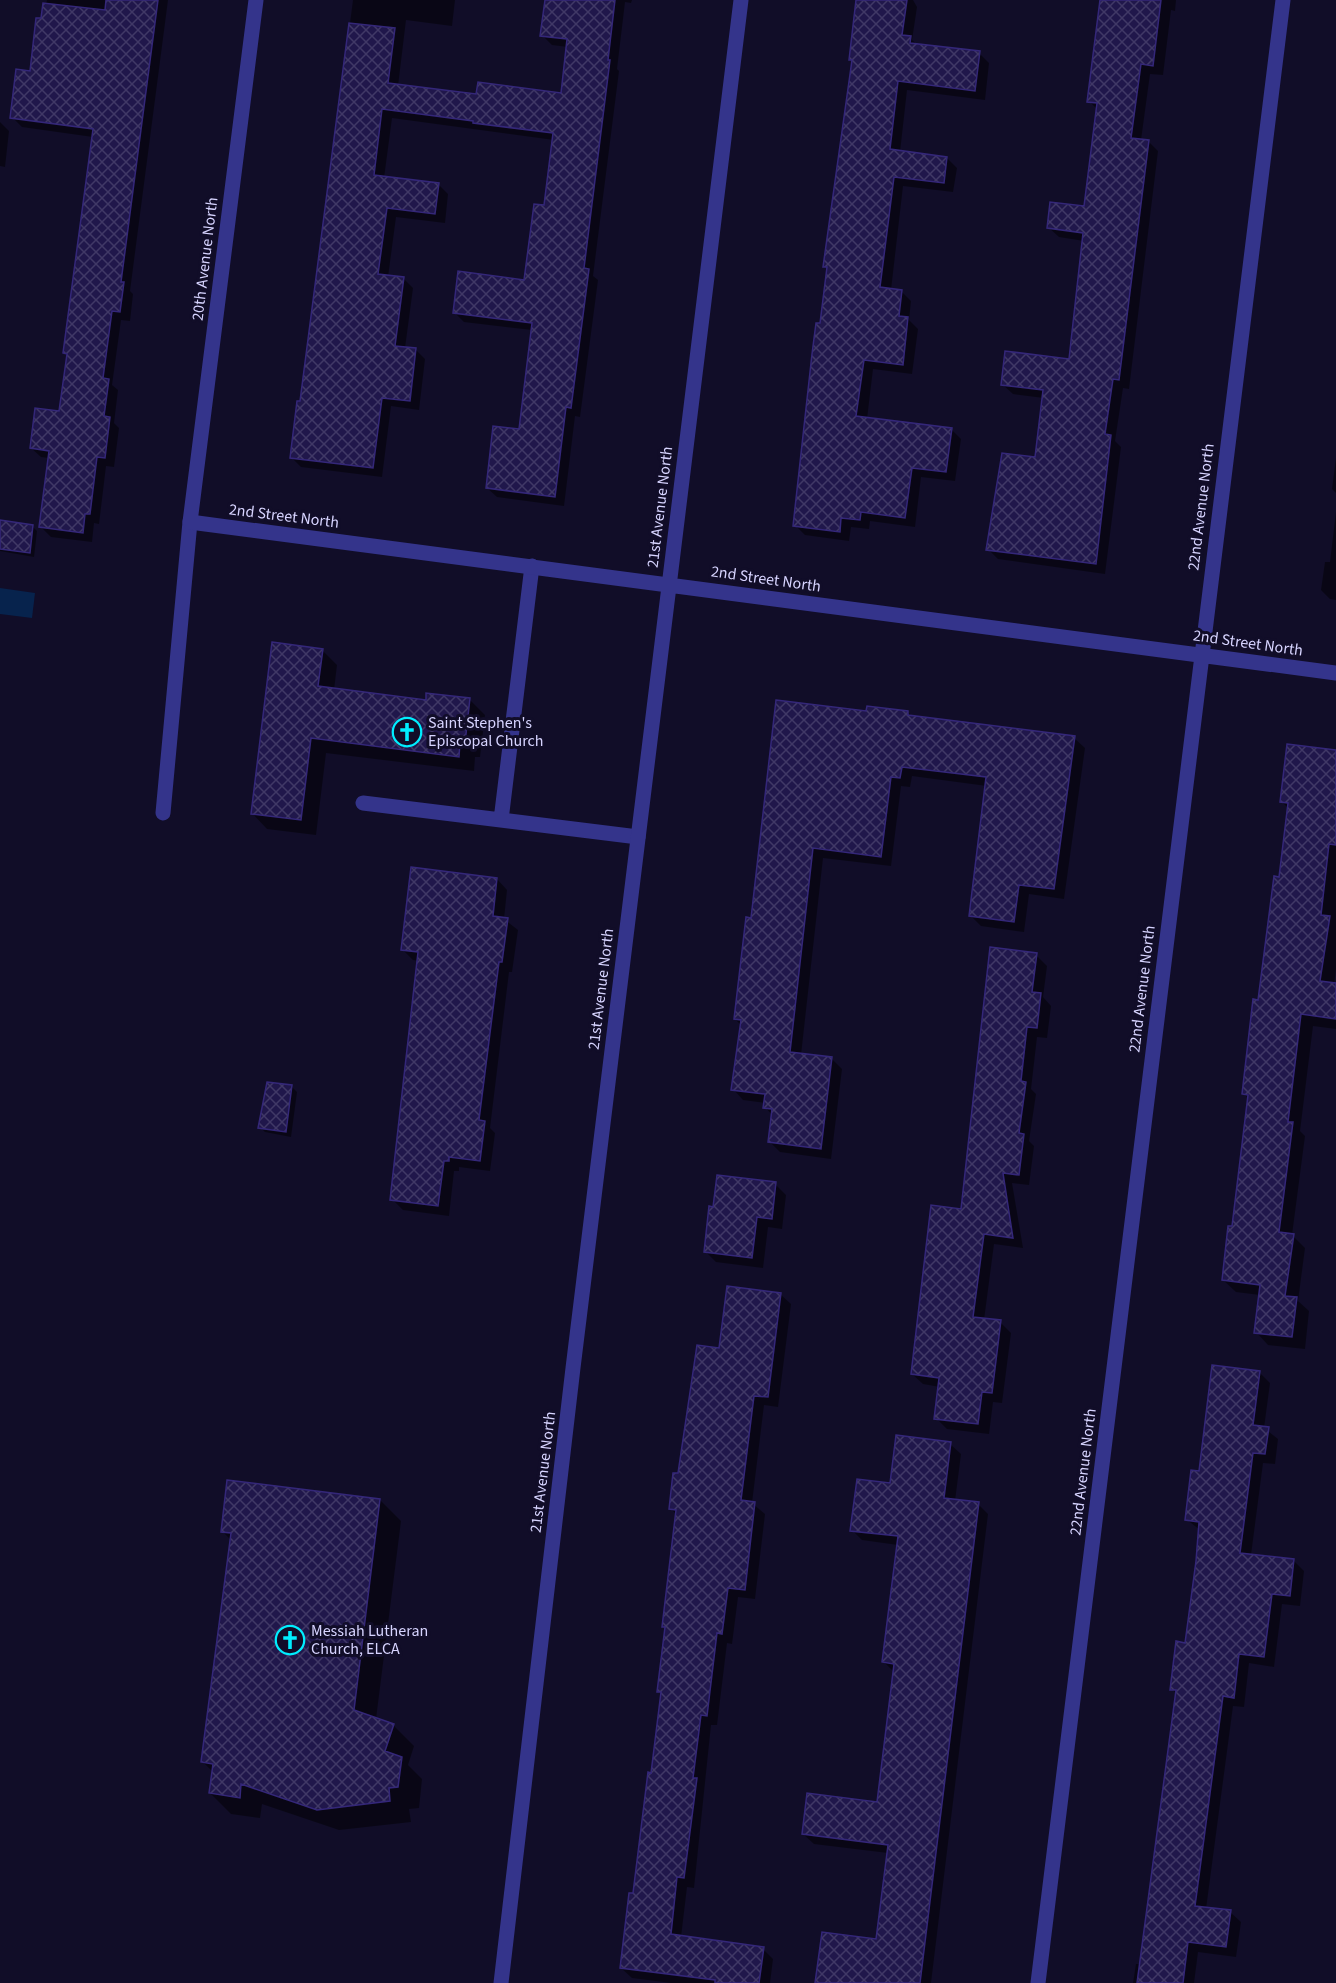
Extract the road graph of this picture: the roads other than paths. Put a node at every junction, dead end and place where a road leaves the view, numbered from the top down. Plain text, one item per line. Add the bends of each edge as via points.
1 (256, 0) edge
2 (741, 0) edge
3 (1283, 0) edge
4 (190, 522) junction
5 (532, 566) junction
6 (669, 584) junction
7 (1201, 654) junction
8 (1336, 673) edge
9 (363, 803) dead end
10 (163, 813) dead end
11 (501, 820) junction
12 (638, 837) junction
13 (501, 1983) edge
14 (1038, 1983) edge

1 - 4 street, 20th Avenue North
2 - 6 street, 21st Avenue North
3 - 7 street, 22nd Avenue North
4 - 5 street, 2nd Street North
4 - 10 street, 20th Avenue North
5 - 6 street, 2nd Street North
5 - 11 street
6 - 7 street, 2nd Street North
6 - 12 street, 21st Avenue North
7 - 8 street, 2nd Street North
7 - 14 street, 22nd Avenue North
9 - 11 street
11 - 12 street
12 - 13 street, 21st Avenue North

